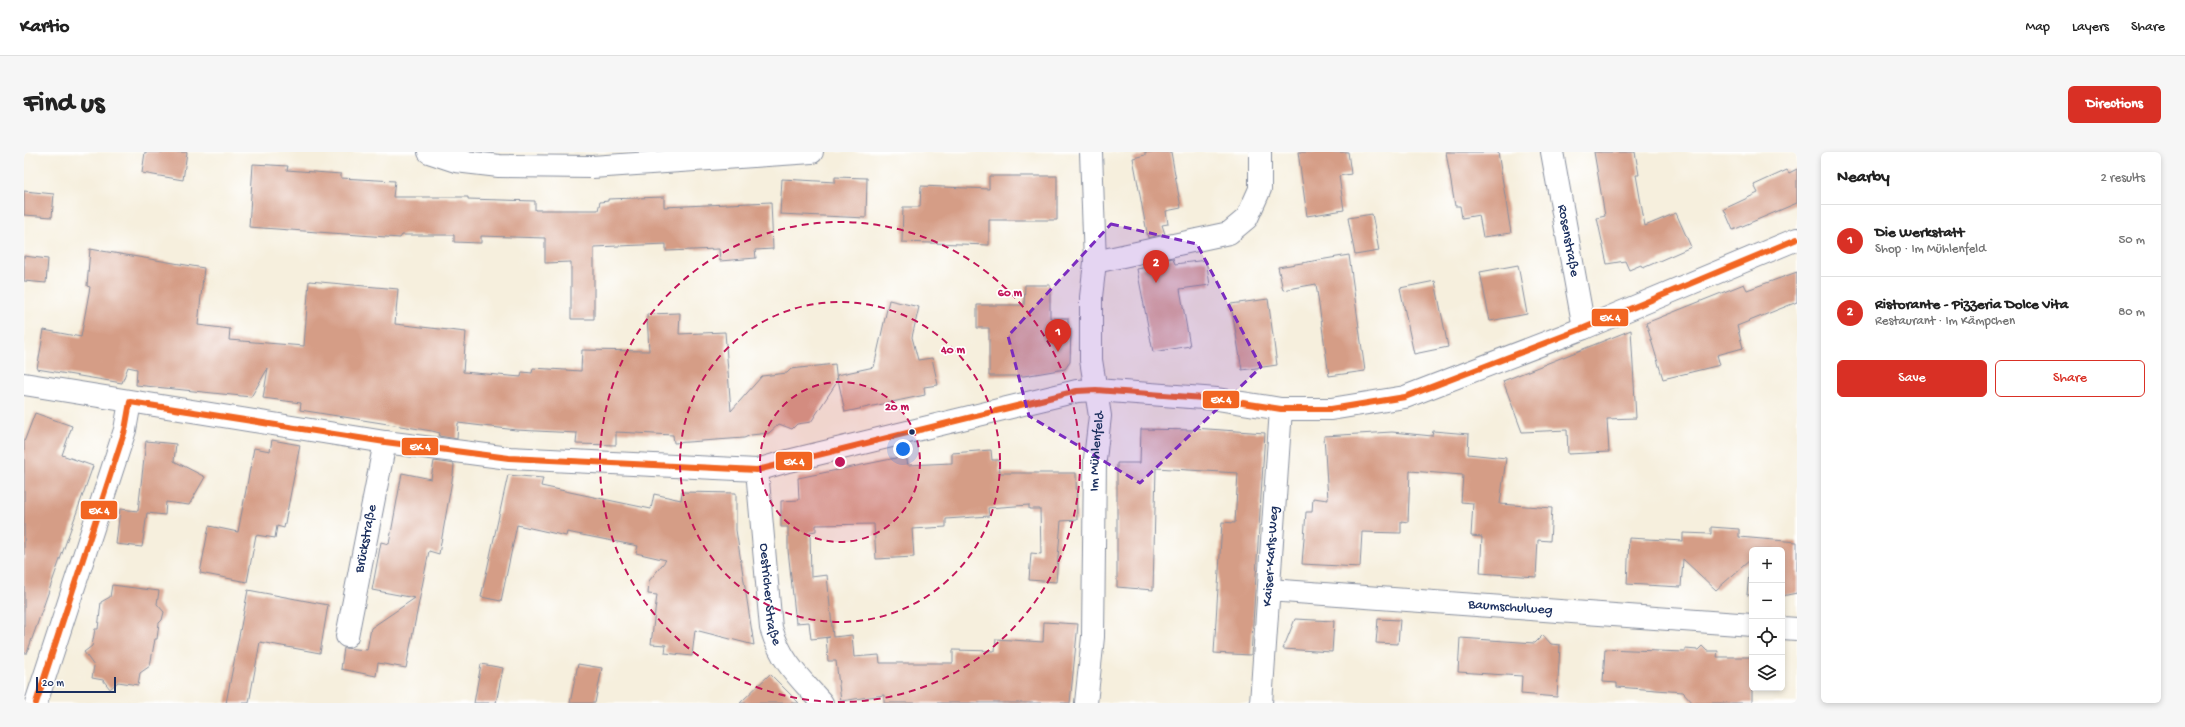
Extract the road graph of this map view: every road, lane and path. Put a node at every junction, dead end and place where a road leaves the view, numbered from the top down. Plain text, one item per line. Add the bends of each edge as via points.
1 (429, 152) edge
2 (812, 152) edge
3 (1091, 152) edge
4 (1260, 152) edge
5 (1552, 152) edge
6 (1797, 239) edge
7 (1095, 262) junction
8 (1584, 328) junction
9 (24, 384) edge
10 (1096, 390) junction
11 (130, 402) junction
12 (1281, 409) junction
13 (385, 442) junction
14 (757, 470) junction
15 (1268, 590) junction
16 (1749, 625) edge
17 (1785, 628) edge
18 (1797, 629) edge
19 (347, 636) dead end
20 (36, 703) edge
21 (822, 703) edge
22 (1086, 703) edge
23 (1261, 703) edge

1 - 2 street via 456,161 499,166 592,167
3 - 7 street, Im Mühlenfeld
4 - 7 street via 1260,189 1247,218 1229,233
5 - 8 street, Rosenstraße
6 - 8 street
7 - 10 street, Im Mühlenfeld via 1091,297 1091,360
8 - 12 street via 1405,397 1331,409
9 - 11 street
10 - 12 street via 1218,399
10 - 14 street via 1077,392
10 - 22 street, Im Mühlenfeld via 1100,416 1095,459 1093,637
11 - 13 street
11 - 20 street via 123,437
12 - 15 street, Kaiser-Karls-Weg
13 - 14 street via 510,458
13 - 19 street, Brückstraße
14 - 21 street, Oestricher Straße via 771,628 786,662
15 - 16 street, Baumschulweg
15 - 23 street, Kaiser-Karls-Weg
17 - 18 street

